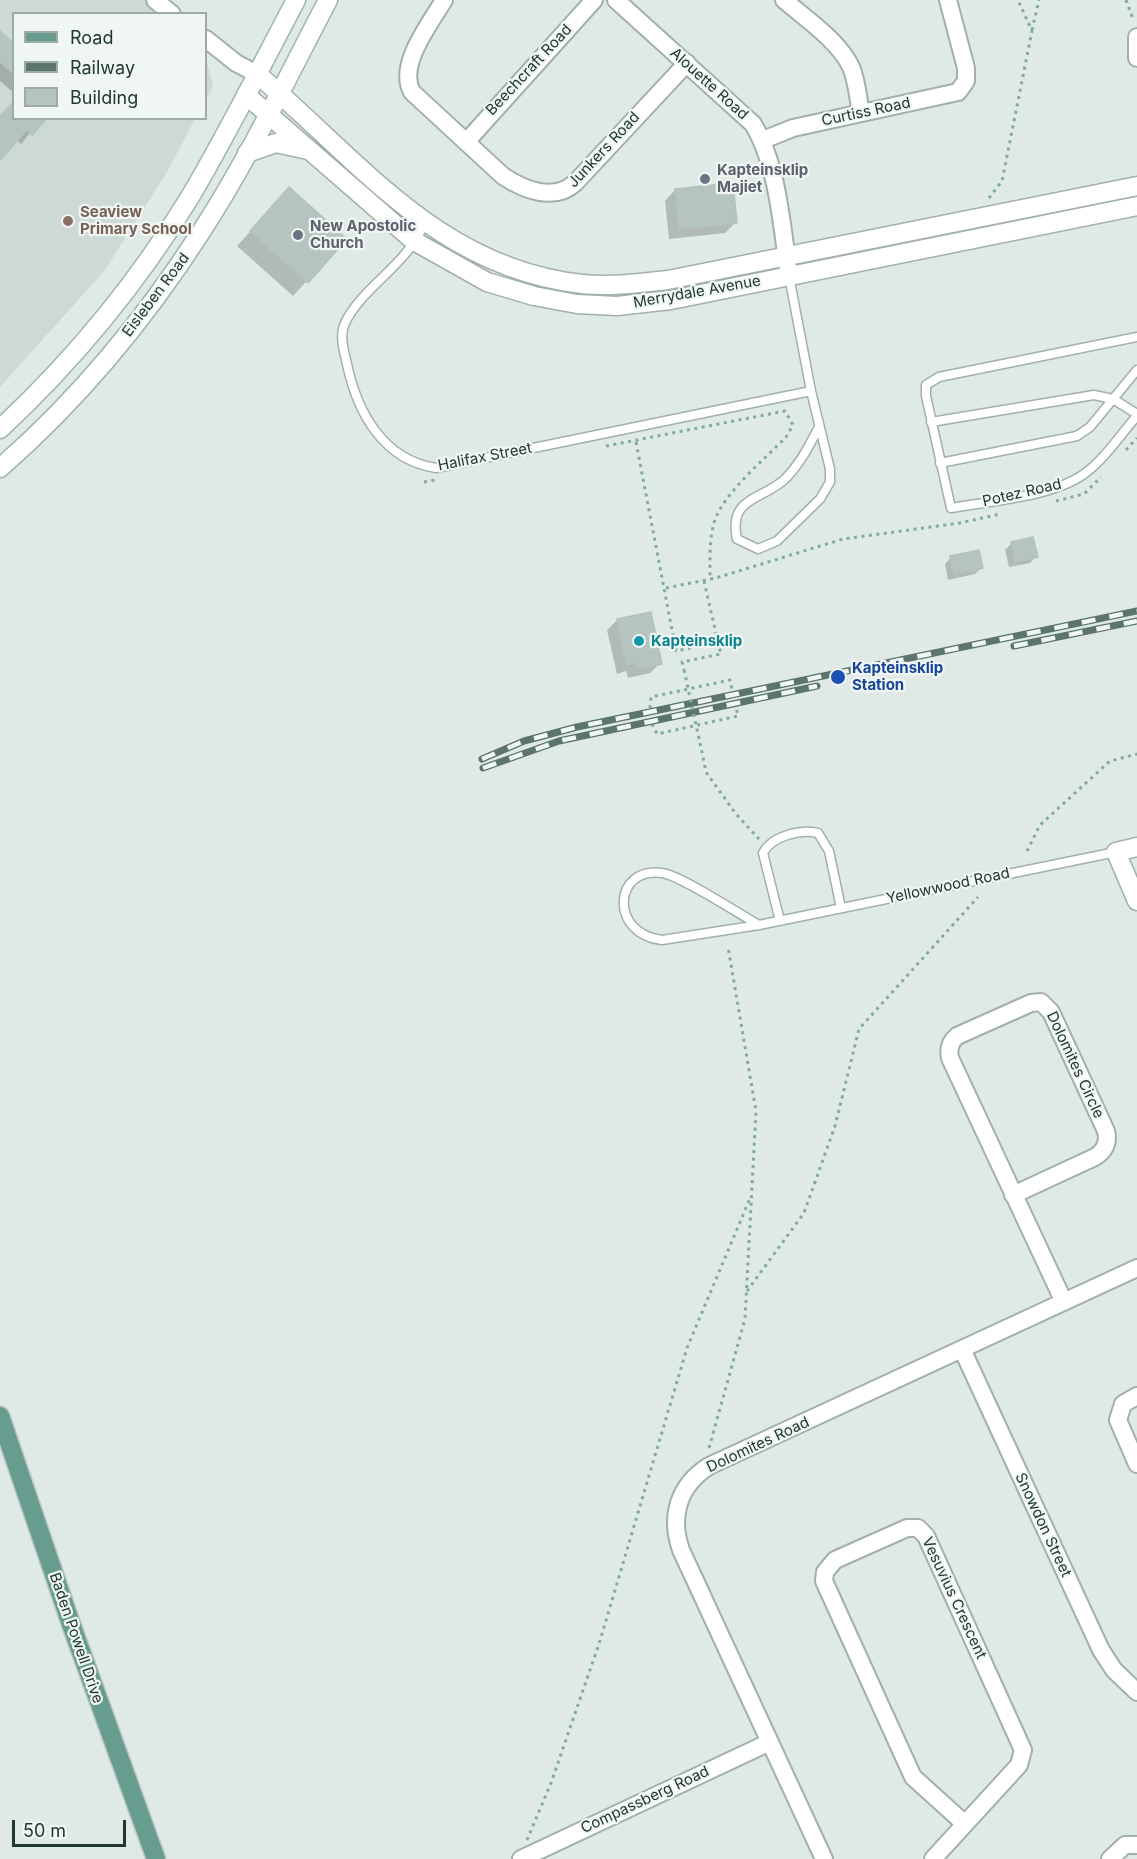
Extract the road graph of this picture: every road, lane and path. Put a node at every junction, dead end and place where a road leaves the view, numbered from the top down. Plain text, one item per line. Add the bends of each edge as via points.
1 (155, 0) edge
2 (296, 0) edge
3 (328, 0) edge
4 (444, 0) edge
5 (594, 0) edge
6 (616, 0) edge
7 (784, 0) edge
8 (948, 0) edge
9 (1018, 0) edge
10 (1039, 0) edge
11 (1126, 0) edge
12 (170, 12) edge
13 (1133, 18) dead end
14 (1032, 31) junction
15 (1137, 37) edge
16 (207, 40) edge
17 (1137, 58) edge
18 (236, 63) junction
19 (687, 63) junction
20 (257, 75) junction
21 (280, 94) junction
22 (246, 95) junction
23 (861, 113) junction
24 (269, 115) junction
25 (763, 140) junction
26 (467, 141) junction
27 (308, 150) junction
28 (247, 153) junction
29 (1137, 186) edge
30 (988, 200) dead end
31 (1137, 206) edge
32 (426, 223) junction
33 (414, 241) junction
34 (786, 256) junction
35 (789, 275) junction
36 (1137, 337) edge
37 (1137, 370) edge
38 (811, 391) junction
39 (1113, 399) junction
40 (1137, 415) edge
41 (931, 422) junction
42 (819, 427) junction
43 (0, 429) edge
44 (1137, 438) edge
45 (1122, 454) dead end
46 (940, 463) junction
47 (0, 468) edge
48 (1107, 470) dead end
49 (1053, 502) dead end
50 (1006, 512) dead end
51 (710, 579) junction
52 (704, 581) junction
53 (666, 588) junction
54 (718, 642) junction
55 (688, 689) junction
56 (732, 690) dead end
57 (736, 707) dead end
58 (650, 708) dead end
59 (652, 724) dead end
60 (696, 725) junction
61 (1137, 754) edge
62 (766, 847) junction
63 (1137, 847) edge
64 (1027, 851) dead end
65 (1116, 852) junction
66 (978, 897) dead end
67 (1137, 901) edge
68 (841, 908) junction
69 (780, 921) junction
70 (759, 925) junction
71 (728, 947) dead end
72 (1013, 1195) junction
73 (751, 1196) junction
74 (1137, 1268) edge
75 (746, 1292) junction
76 (1064, 1302) junction
77 (962, 1349) junction
78 (1137, 1396) edge
79 (0, 1416) edge
80 (716, 1463) junction
81 (1137, 1464) edge
82 (1137, 1692) edge
83 (770, 1742) junction
84 (965, 1824) junction
85 (1137, 1845) edge
86 (523, 1858) edge
87 (156, 1859) edge
88 (824, 1859) edge
89 (933, 1859) edge
90 (1110, 1859) edge

1 - 12 street
2 - 20 street, Eisleben Road
3 - 21 street, Eisleben Road
4 - 26 street, Junkers Road via 406,76 412,92
5 - 26 street, Beechcraft Road
6 - 19 street, Alouette Road
7 - 23 street via 848,60
8 - 23 street, Curtiss Road via 966,81 954,94
9 - 14 path
10 - 14 path
11 - 13 path
14 - 30 path via 1002,180
15 - 17 street
16 - 18 street
18 - 20 street
18 - 22 street
19 - 25 street, Alouette Road via 753,124
19 - 26 street, Junkers Road via 565,191 546,194 516,184
20 - 21 street, Merrydale Avenue
20 - 22 street, Eisleben Road
21 - 24 street, Eisleben Road
21 - 32 street, Merrydale Avenue
22 - 24 street, Merrydale Avenue
22 - 43 street, Eisleben Road via 191,195 146,263 66,363
23 - 25 street, Curtiss Road via 793,128
24 - 27 street, Merrydale Avenue
24 - 28 street, Eisleben Road
25 - 34 street, Alouette Road
27 - 28 street via 276,143
27 - 33 street, Merrydale Avenue
28 - 47 street, Eisleben Road via 202,232 142,315 84,385
29 - 34 street, Merrydale Avenue
31 - 35 street, Merrydale Avenue
32 - 33 lane, Halifax Street
32 - 34 street, Merrydale Avenue via 477,254 524,272 583,284 669,280
33 - 35 street, Merrydale Avenue via 487,282 577,304 617,306 671,300
33 - 38 lane, Halifax Street via 351,311 342,338 360,411 380,438 415,465 436,468
34 - 35 street, Alouette Road
35 - 38 lane
36 - 41 lane via 939,377 927,386
37 - 39 lane
38 - 42 lane
39 - 40 lane
39 - 41 lane via 1094,395
39 - 46 lane via 1090,427 1077,436
40 - 46 lane, Potez Road via 1095,465 1074,480 1047,489 951,508
41 - 46 lane
42 - 42 lane via 830,469 826,491 777,541 758,549 747,546 737,539 734,524 738,511 747,501 783,480 802,458
44 - 45 path
48 - 49 path via 1084,495
50 - 51 path via 960,523 843,539
51 - 52 path
51 - 53 path via 715,520 723,504 786,437 793,425 785,411 636,442
52 - 53 path
52 - 54 path
53 - 54 path via 676,651
54 - 55 path, bridge via 721,654 682,662
55 - 56 path via 730,680
55 - 58 path via 651,697
55 - 60 path, bridge
57 - 60 path via 738,716
59 - 60 path via 657,734
60 - 62 path, bridge via 706,772
61 - 64 path via 1110,761 1040,825
62 - 68 lane via 772,841 807,831 818,833 829,851
62 - 69 lane via 764,862
63 - 65 street, Yellowwood Road
65 - 67 street
65 - 68 lane, Yellowwood Road
66 - 75 path via 859,1029 836,1126 804,1213
68 - 69 lane, Yellowwood Road
69 - 70 lane, Yellowwood Road
70 - 70 lane, Yellowwood Road via 654,939 629,922 623,908 624,896 631,884 644,875 668,874
71 - 73 path via 756,1111
72 - 72 street, Dolomites Circle via 1095,1157 1107,1142 1106,1131 1051,1011 1041,1002 957,1036 949,1048 950,1058
72 - 76 street, Dolomites Circle
73 - 75 path
73 - 86 path via 687,1348 598,1644
74 - 76 street, Dolomites Road
75 - 80 path via 745,1319 709,1449
76 - 77 street, Dolomites Road
77 - 80 street, Dolomites Road
77 - 82 street, Snowdon Street via 1101,1650 1114,1670
78 - 81 street via 1123,1404 1118,1420
79 - 87 main road, Baden Powell Drive via 70,1624
80 - 83 street, Dolomites Road via 693,1478 681,1496 675,1517 677,1539
83 - 86 street, Compassberg Road
83 - 88 street, Dolomites Road
84 - 84 street, Vesuvius Crescent via 913,1777 824,1581 835,1560 907,1528 918,1528 926,1536 1023,1750 1019,1765
84 - 89 street, Vesuvius Crescent
85 - 90 street via 1125,1845

